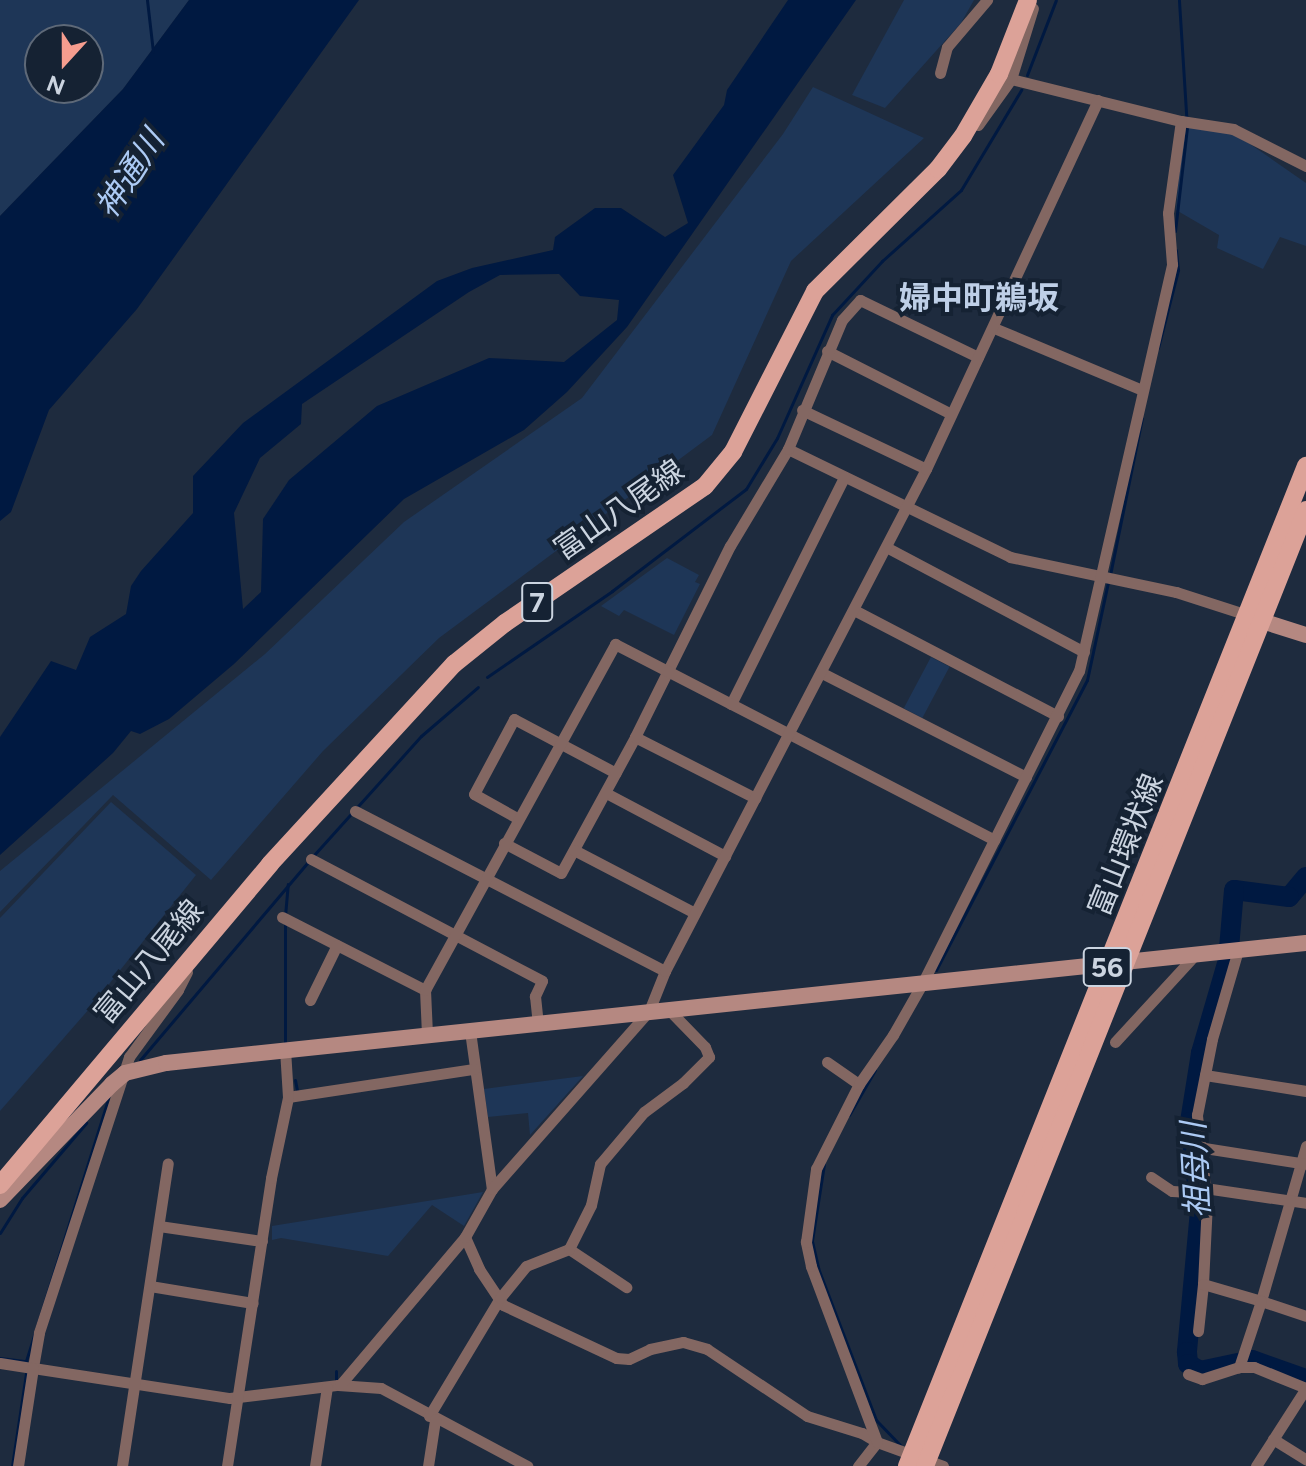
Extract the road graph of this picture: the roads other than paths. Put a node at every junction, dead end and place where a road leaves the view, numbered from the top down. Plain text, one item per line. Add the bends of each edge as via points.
1 (987, 0) edge
2 (1028, 0) edge
3 (1036, 0) edge
4 (940, 73) dead end
5 (1011, 79) junction
6 (1098, 100) junction
7 (1184, 121) junction
8 (1306, 166) edge
9 (938, 169) junction
10 (994, 328) junction
11 (827, 351) junction
12 (978, 357) junction
13 (1142, 390) junction
14 (802, 410) junction
15 (951, 414) junction
16 (788, 449) junction
17 (1306, 466) edge
18 (926, 469) junction
19 (844, 477) junction
20 (906, 508) junction
21 (1306, 510) edge
22 (886, 547) junction
23 (1100, 576) junction
24 (854, 610) junction
25 (1254, 618) junction
26 (1306, 635) edge
27 (1084, 652) junction
28 (668, 670) junction
29 (822, 673) junction
30 (731, 704) junction
31 (1058, 716) junction
32 (790, 734) junction
33 (635, 737) junction
34 (559, 741) junction
35 (616, 773) junction
36 (1026, 777) junction
37 (606, 793) junction
38 (755, 798) junction
39 (355, 811) dead end
40 (517, 818) junction
41 (994, 840) junction
42 (504, 843) junction
43 (574, 850) junction
44 (725, 856) junction
45 (311, 859) dead end
46 (485, 878) junction
47 (695, 913) junction
48 (282, 917) dead end
49 (455, 936) junction
50 (201, 943) junction
51 (1306, 943) edge
52 (337, 945) junction
53 (1238, 950) junction
54 (1195, 955) junction
55 (1117, 964) junction
56 (665, 971) junction
57 (922, 984) junction
58 (425, 990) junction
59 (310, 1000) dead end
60 (649, 1011) junction
61 (670, 1011) junction
62 (538, 1023) junction
63 (470, 1031) junction
64 (427, 1034) junction
65 (1115, 1042) dead end
66 (285, 1049) junction
67 (827, 1062) dead end
68 (474, 1069) junction
69 (125, 1073) junction
70 (1205, 1075) junction
71 (859, 1084) junction
72 (1306, 1091) edge
73 (288, 1097) junction
74 (1306, 1146) edge
75 (1198, 1147) junction
76 (168, 1163) dead end
77 (1304, 1163) edge
78 (1151, 1177) dead end
79 (0, 1185) edge
80 (1205, 1188) junction
81 (492, 1189) junction
82 (0, 1200) edge
83 (1292, 1202) junction
84 (1306, 1203) edge
85 (159, 1226) junction
86 (465, 1237) junction
87 (262, 1241) junction
88 (569, 1249) junction
89 (1203, 1284) junction
90 (150, 1286) junction
91 (626, 1287) dead end
92 (500, 1298) junction
93 (1261, 1301) junction
94 (253, 1303) junction
95 (1306, 1316) edge
96 (1198, 1331) dead end
97 (0, 1363) edge
98 (1239, 1367) junction
99 (33, 1368) junction
100 (1188, 1374) dead end
101 (135, 1382) junction
102 (340, 1385) junction
103 (327, 1387) junction
104 (1306, 1388) edge
105 (238, 1395) junction
106 (432, 1418) junction
107 (1273, 1439) junction
108 (877, 1442) junction
109 (1306, 1460) edge
110 (923, 1463) edge
111 (18, 1466) edge
112 (122, 1466) edge
113 (227, 1466) edge
114 (315, 1466) edge
115 (428, 1466) edge
116 (527, 1466) edge
117 (858, 1466) edge
118 (1256, 1466) edge

1 - 4 street via 947,47
2 - 9 main road, 富山八尾線 / 7 via 999,74
3 - 5 street
5 - 6 street
5 - 9 street
6 - 7 street
6 - 10 street
7 - 8 street via 1233,129
7 - 13 street via 1168,213 1172,264
9 - 50 main road, 富山八尾線 / 7 via 815,291 733,452 705,486 454,664
10 - 12 street
10 - 13 street
11 - 12 street via 842,320 860,300
11 - 14 street
11 - 15 street
12 - 15 street
13 - 23 street
14 - 16 street
14 - 18 street
15 - 18 street
16 - 19 street
16 - 28 street via 730,546
17 - 25 main road, 富山環状線 / 56
18 - 20 street
19 - 20 street
19 - 30 street
20 - 22 street
20 - 23 street via 1010,557
21 - 25 main road, 富山環状線 / 56
22 - 24 street
22 - 27 street
23 - 25 street via 1176,592
23 - 27 street
24 - 29 street
24 - 31 street
25 - 26 street
25 - 55 main road, 富山環状線 / 56
27 - 31 street
28 - 30 street
28 - 33 street
28 - 34 street via 615,644
29 - 32 street
29 - 36 street
30 - 32 street
31 - 36 street
32 - 38 street
32 - 41 street
33 - 35 street
33 - 38 street
34 - 35 street
34 - 40 street
34 - 40 street via 514,719 474,794
35 - 37 street
36 - 41 street
37 - 43 street
37 - 44 street
38 - 44 street
39 - 46 street
40 - 42 street
41 - 57 street
42 - 43 street via 561,873
42 - 46 street
43 - 47 street
44 - 47 street
45 - 49 street
46 - 49 street
46 - 56 street
47 - 56 street
48 - 52 street
49 - 58 street
49 - 62 street via 542,981 535,996
50 - 69 street via 178,990 129,1057
50 - 79 main road, 富山八尾線 / 7
51 - 53 street
52 - 58 street
52 - 59 street
53 - 54 street
53 - 70 street
54 - 55 street
54 - 65 street
55 - 57 street
55 - 110 main road, 富山環状線 / 56
56 - 60 street
57 - 61 street
57 - 71 street
58 - 64 street
60 - 61 street
60 - 62 street
60 - 81 street
61 - 88 street via 709,1057 644,1112 600,1164 591,1205
62 - 63 street
63 - 64 street
63 - 68 street
64 - 66 street
66 - 69 street
66 - 73 street
67 - 71 street
68 - 73 street
68 - 81 street
69 - 82 street
69 - 99 street via 39,1333
70 - 72 street
70 - 75 street via 1197,1115
71 - 108 street via 816,1169 806,1242
73 - 87 street
74 - 77 street
75 - 77 street
75 - 80 street
76 - 85 street
77 - 83 street
78 - 80 street via 1172,1191
80 - 83 street
80 - 89 street
81 - 86 street
83 - 84 street
83 - 93 street
85 - 87 street
85 - 90 street
86 - 92 street
86 - 102 street
87 - 94 street
88 - 91 street
88 - 92 street via 526,1266
89 - 93 street
89 - 96 street
90 - 94 street
90 - 101 street
92 - 106 street
92 - 108 street via 503,1305 616,1358 683,1342 707,1349 807,1416
93 - 95 street
93 - 98 street
94 - 105 street
97 - 99 street
98 - 100 street via 1202,1379
98 - 104 street via 1260,1369
99 - 101 street
99 - 111 street
101 - 105 street
101 - 112 street
102 - 103 street
102 - 106 street via 381,1388
103 - 105 street
103 - 114 street
104 - 107 street
105 - 113 street
106 - 115 street
106 - 116 street
107 - 109 street
107 - 118 street
108 - 110 street
108 - 117 street

